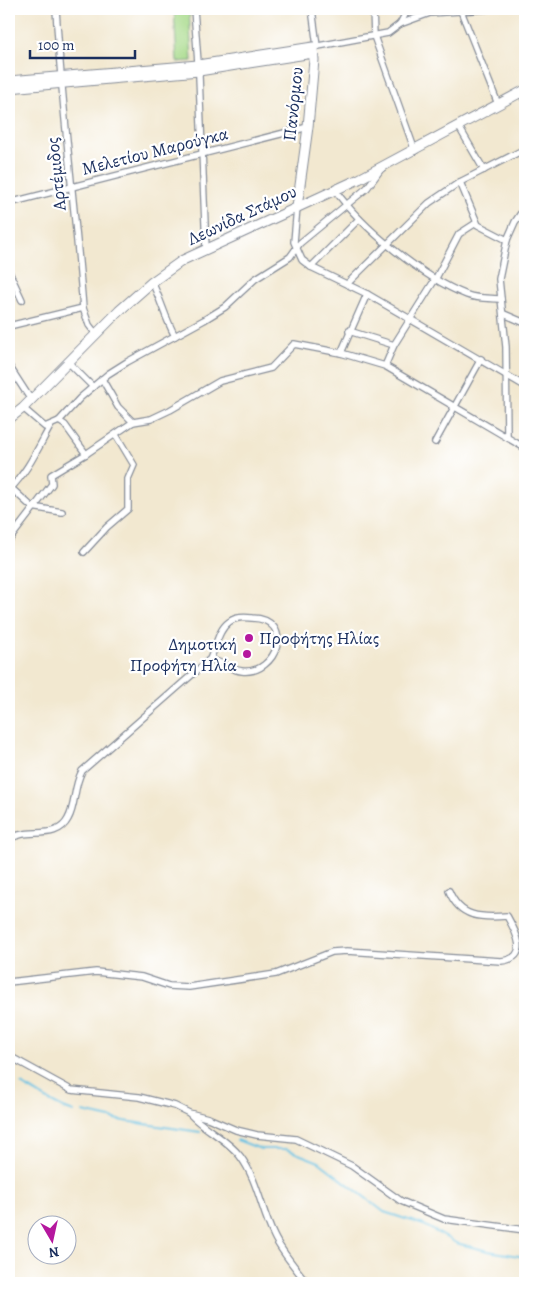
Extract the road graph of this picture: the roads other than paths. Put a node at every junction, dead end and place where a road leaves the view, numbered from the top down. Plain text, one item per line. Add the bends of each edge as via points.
1 (56, 9) edge
2 (194, 9) edge
3 (312, 9) edge
4 (373, 9) edge
5 (408, 9) edge
6 (489, 9) edge
7 (462, 10) junction
8 (400, 24) junction
9 (374, 36) junction
10 (314, 49) junction
11 (198, 68) junction
12 (61, 80) junction
13 (9, 81) edge
14 (9, 88) edge
15 (523, 91) edge
16 (525, 101) edge
17 (498, 104) junction
18 (308, 127) junction
19 (459, 127) junction
20 (525, 149) edge
21 (415, 151) junction
22 (203, 154) junction
23 (382, 167) junction
24 (484, 170) junction
25 (460, 182) junction
26 (73, 187) junction
27 (335, 190) junction
28 (9, 203) edge
29 (346, 205) junction
30 (297, 207) junction
31 (525, 207) edge
32 (359, 218) junction
33 (476, 223) junction
34 (507, 240) junction
35 (389, 244) junction
36 (297, 248) junction
37 (206, 249) junction
38 (311, 267) junction
39 (9, 272) edge
40 (436, 278) junction
41 (152, 282) junction
42 (347, 284) junction
43 (367, 294) junction
44 (501, 299) junction
45 (22, 300) dead end
46 (83, 308) junction
47 (504, 314) junction
48 (411, 319) junction
49 (525, 323) edge
50 (9, 326) edge
51 (349, 331) junction
52 (96, 334) junction
53 (174, 336) junction
54 (394, 345) junction
55 (341, 354) junction
56 (481, 359) junction
57 (68, 362) junction
58 (9, 366) edge
59 (385, 366) junction
60 (505, 372) junction
61 (102, 380) junction
62 (525, 386) edge
63 (94, 387) junction
64 (31, 400) junction
65 (454, 406) junction
66 (23, 408) junction
67 (9, 419) edge
68 (59, 421) junction
69 (133, 422) junction
70 (51, 425) junction
71 (116, 434) junction
72 (507, 437) junction
73 (435, 442) dead end
74 (525, 448) edge
75 (86, 454) junction
76 (10, 489) edge
77 (32, 508) junction
78 (62, 512) dead end
79 (9, 523) edge
80 (14, 530) junction
81 (9, 540) edge
82 (84, 552) dead end
83 (210, 659) junction
84 (9, 840) edge
85 (449, 891) dead end
86 (9, 982) edge
87 (9, 1056) edge
88 (189, 1113) junction
89 (525, 1230) edge
90 (307, 1283) edge

1 - 12 street, Αρτέμιδος
2 - 11 street
3 - 10 street, Πανόρμου
4 - 9 street
5 - 8 street
6 - 7 street
7 - 8 street via 430,13
7 - 17 street
8 - 9 street via 388,33
9 - 10 street
9 - 21 street
10 - 11 main road
10 - 18 main road, Πανόρμου
11 - 12 main road
11 - 22 street
12 - 13 main road
12 - 14 main road
12 - 26 street, Αρτέμιδος
15 - 16 street
15 - 17 main road, Λεωνίδα Στάμου
17 - 19 main road, Λεωνίδα Στάμου
18 - 22 street, Μελετίου Μαρούγκα
18 - 30 main road, Πανόρμου
19 - 21 main road, Λεωνίδα Στάμου
19 - 24 street
20 - 24 street
21 - 23 main road, Λεωνίδα Στάμου
22 - 26 street, Μελετίου Μαρούγκα
22 - 37 street
23 - 27 main road, Λεωνίδα Στάμου
23 - 29 street via 367,188
24 - 25 street
25 - 33 street
25 - 35 street via 429,203
26 - 28 street, Μελετίου Μαρούγκα
26 - 46 street, Αρτέμιδος
27 - 29 street
27 - 30 main road, Λεωνίδα Στάμου
29 - 32 street
29 - 36 street
30 - 36 street via 294,242
30 - 37 main road, Λεωνίδα Στάμου
31 - 34 street
32 - 35 street
32 - 38 street
33 - 34 street
33 - 40 street via 459,234
34 - 44 street via 500,279
35 - 40 street via 408,262
35 - 42 street
36 - 38 street via 302,260
36 - 53 street via 282,263 255,279 225,307
37 - 41 main road, Λεωνίδα Στάμου via 183,260
38 - 42 street
39 - 45 street
40 - 44 street via 468,296
40 - 48 street
41 - 52 main road, Λεωνίδα Στάμου
41 - 53 street
42 - 43 street
43 - 48 street
43 - 51 street
44 - 47 street
46 - 50 street
46 - 52 street, Αρτέμιδος
47 - 49 street
47 - 60 street
48 - 54 street
48 - 56 street
51 - 54 street
51 - 55 street
52 - 57 main road, Λεωνίδα Στάμου
53 - 61 street
54 - 59 street
55 - 59 street
55 - 69 street via 294,344 271,368 220,381 151,419
56 - 60 street
56 - 65 street
57 - 63 street
57 - 64 main road, Λεωνίδα Στάμου
58 - 64 street
59 - 65 street
60 - 62 street
60 - 72 street
61 - 63 street
61 - 69 street via 118,407
63 - 68 street
64 - 66 main road, Λεωνίδα Στάμου
65 - 72 street
65 - 73 street
66 - 67 main road, Λεωνίδα Στάμου
66 - 70 street via 45,427
68 - 70 street
68 - 75 street
69 - 71 street
70 - 76 street via 31,464
71 - 75 street
71 - 82 street via 134,466 128,480 128,508
72 - 74 street
75 - 77 street via 51,475 52,484
76 - 77 street
77 - 78 street
77 - 80 street
79 - 80 street
80 - 81 street
83 - 83 street via 242,672 262,667 275,652 276,631 271,623 259,618 234,619 224,628
83 - 84 street via 82,771 74,787 72,809 65,825 51,832 19,835
85 - 86 street via 453,902 462,911 484,917 507,916 518,940 516,954 501,961 332,952 276,974 189,987 96,972
87 - 88 street via 71,1090 140,1097
88 - 89 street via 248,1133 296,1139 352,1166 401,1201 444,1218
88 - 90 street via 241,1157 255,1184 274,1236

